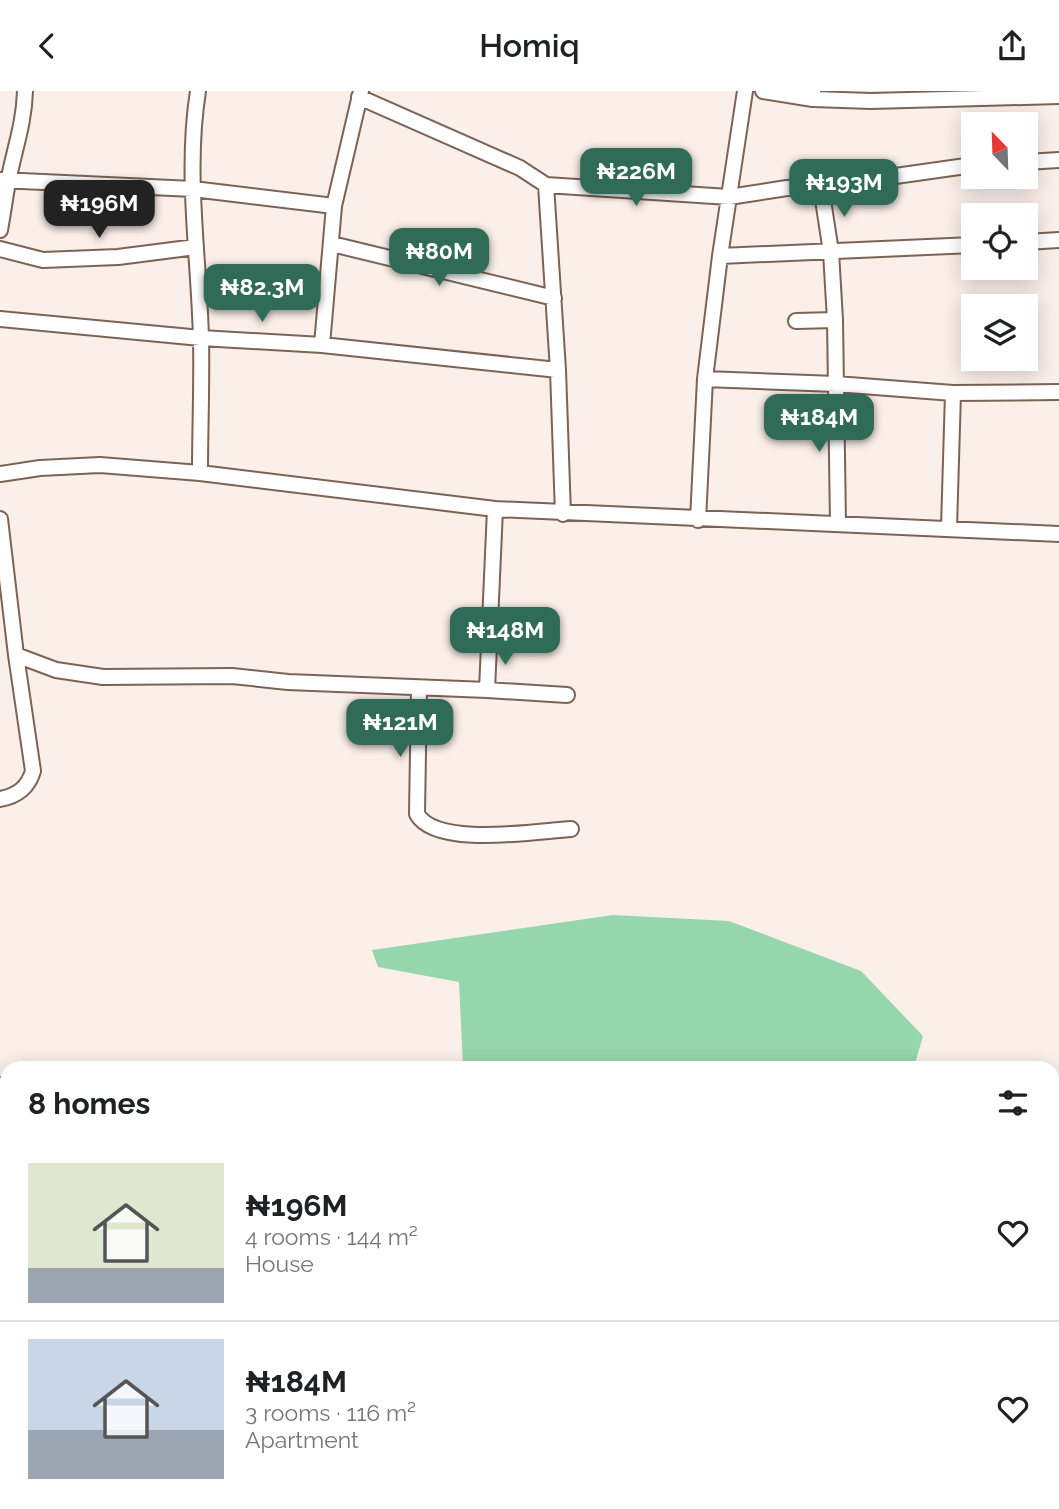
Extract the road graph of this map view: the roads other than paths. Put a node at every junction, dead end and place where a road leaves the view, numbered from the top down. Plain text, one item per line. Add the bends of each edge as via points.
1 (25, 91) edge
2 (198, 91) edge
3 (745, 91) edge
4 (763, 91) edge
5 (360, 94) edge
6 (813, 95) edge
7 (1059, 96) edge
8 (1059, 160) edge
9 (1038, 161) edge
10 (961, 167) edge
11 (4, 179) edge
12 (546, 185) junction
13 (825, 186) junction
14 (192, 189) junction
15 (729, 197) junction
16 (334, 206) junction
17 (0, 230) edge
18 (1059, 240) edge
19 (1038, 241) edge
20 (332, 244) junction
21 (961, 246) edge
22 (196, 247) junction
23 (0, 249) edge
24 (831, 252) junction
25 (720, 256) junction
26 (554, 298) junction
27 (0, 319) edge
28 (835, 320) junction
29 (796, 321) dead end
30 (201, 338) junction
31 (322, 345) junction
32 (558, 370) junction
33 (705, 379) junction
34 (836, 384) junction
35 (1059, 392) edge
36 (953, 393) junction
37 (200, 473) junction
38 (0, 474) edge
39 (495, 509) junction
40 (563, 514) junction
41 (0, 519) edge
42 (698, 520) junction
43 (838, 524) junction
44 (949, 528) junction
45 (1059, 534) edge
46 (16, 655) junction
47 (419, 689) junction
48 (487, 689) junction
49 (567, 695) dead end
50 (0, 799) edge
51 (571, 829) dead end

1 - 11 street via 17,150
2 - 14 street
3 - 15 street
4 - 6 street
5 - 12 street via 520,168
5 - 16 street
6 - 7 street via 871,101
8 - 9 street
10 - 13 street
11 - 14 street
11 - 17 street
12 - 15 street
12 - 26 street
13 - 15 street
13 - 24 street
14 - 16 street
14 - 22 street
15 - 25 street
16 - 20 street
18 - 19 street
20 - 26 street
20 - 31 street
21 - 24 street
22 - 23 street via 43,260
22 - 30 street
24 - 25 street
24 - 28 street
25 - 33 street
26 - 32 street
27 - 30 street
28 - 29 street
28 - 34 street
30 - 31 street
30 - 37 street
31 - 32 street
32 - 40 street
33 - 34 street
33 - 42 street
34 - 36 street
34 - 43 street
35 - 36 street
36 - 44 street
37 - 38 street via 100,465
37 - 39 street
39 - 40 street
39 - 48 street
40 - 42 street
41 - 46 street
42 - 43 street
43 - 44 street
44 - 45 street
46 - 47 street via 56,670 103,677 232,676
46 - 50 street via 33,771 18,793
47 - 48 street
47 - 51 street via 416,814 420,819 428,826 463,835
48 - 49 street

